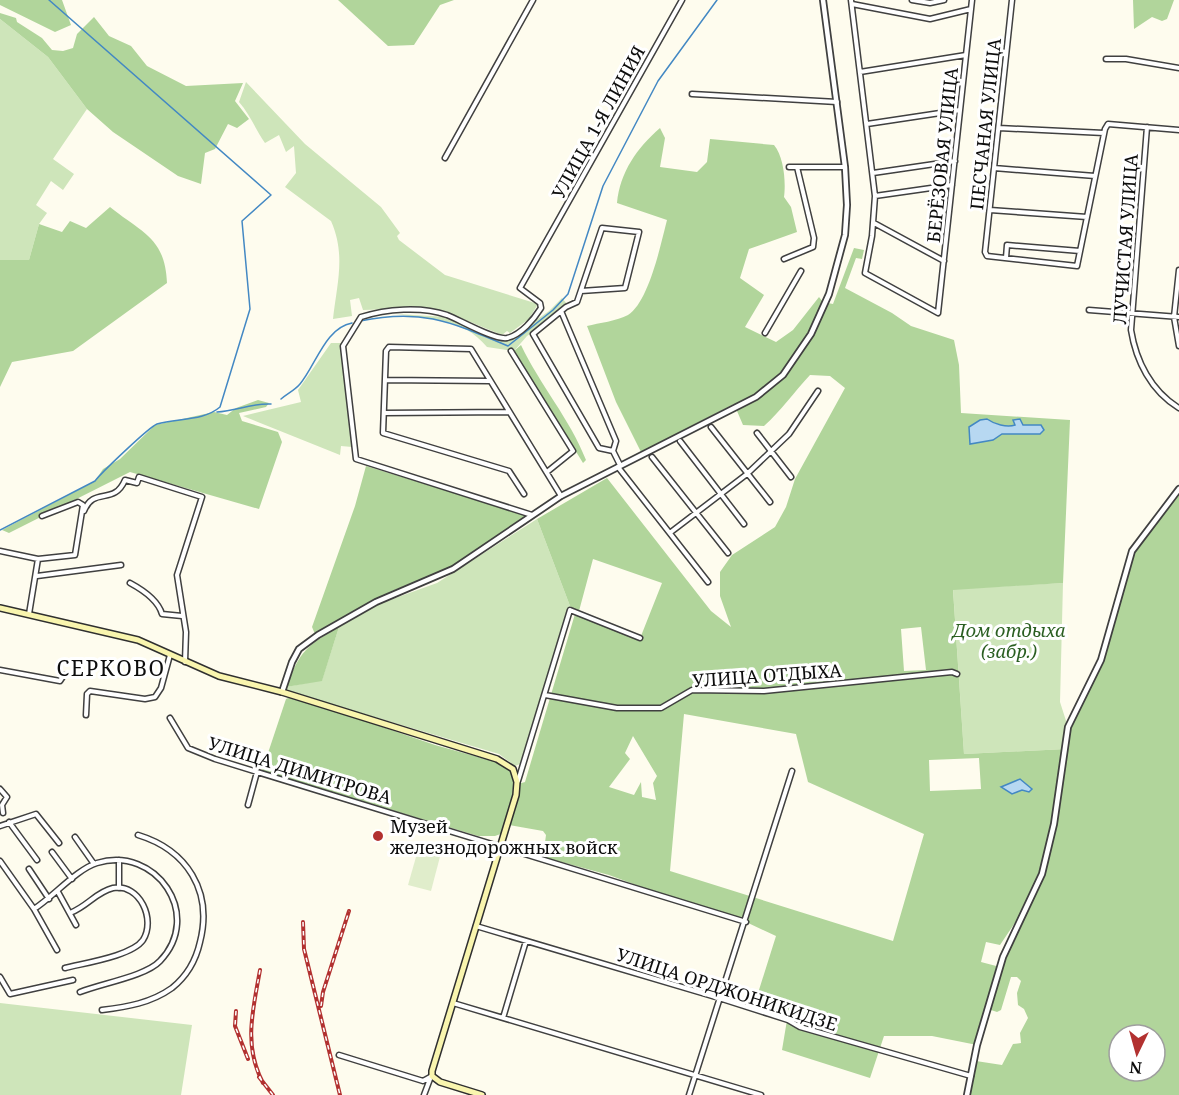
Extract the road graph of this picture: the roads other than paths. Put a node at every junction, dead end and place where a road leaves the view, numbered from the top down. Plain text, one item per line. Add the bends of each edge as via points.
1 (533, 0) edge
2 (682, 0) edge
3 (823, 0) edge
4 (912, 0) edge
5 (944, 0) edge
6 (972, 0) edge
7 (1012, 0) edge
8 (851, 2) edge
9 (971, 9) junction
10 (966, 56) junction
11 (1106, 59) dead end
12 (1179, 68) edge
13 (860, 72) junction
14 (692, 94) dead end
15 (837, 102) junction
16 (960, 110) junction
17 (867, 124) junction
18 (1147, 127) junction
19 (999, 128) junction
20 (1179, 130) edge
21 (1104, 134) junction
22 (445, 158) dead end
23 (955, 160) junction
24 (789, 167) dead end
25 (797, 167) junction
26 (845, 167) junction
27 (994, 168) junction
28 (873, 173) junction
29 (1095, 176) junction
30 (952, 185) junction
31 (875, 196) junction
32 (990, 210) junction
33 (1087, 217) junction
34 (873, 223) junction
35 (1080, 251) junction
36 (1006, 258) junction
37 (784, 259) dead end
38 (944, 261) junction
39 (1179, 270) edge
40 (801, 271) dead end
41 (581, 291) junction
42 (1089, 310) dead end
43 (561, 311) junction
44 (1132, 314) junction
45 (1177, 317) edge
46 (765, 333) dead end
47 (1179, 346) edge
48 (511, 351) dead end
49 (385, 381) junction
50 (491, 381) junction
51 (818, 391) dead end
52 (1179, 408) edge
53 (384, 412) junction
54 (510, 412) junction
55 (711, 426) dead end
56 (757, 434) dead end
57 (680, 441) dead end
58 (613, 451) junction
59 (770, 451) junction
60 (652, 457) dead end
61 (619, 465) junction
62 (547, 472) junction
63 (747, 474) junction
64 (791, 477) dead end
65 (1179, 489) edge
66 (721, 493) junction
67 (524, 494) dead end
68 (561, 496) junction
69 (770, 502) dead end
70 (84, 511) junction
71 (696, 512) junction
72 (532, 515) junction
73 (42, 516) dead end
74 (744, 524) dead end
75 (671, 532) junction
76 (0, 551) edge
77 (728, 553) dead end
78 (38, 559) junction
79 (122, 565) dead end
80 (37, 576) junction
81 (708, 582) dead end
82 (130, 583) dead end
83 (0, 608) edge
84 (29, 614) junction
85 (182, 616) junction
86 (640, 638) dead end
87 (170, 655) junction
88 (184, 662) junction
89 (0, 670) edge
90 (957, 674) dead end
91 (64, 675) dead end
92 (282, 692) junction
93 (545, 695) junction
94 (86, 715) dead end
95 (170, 718) dead end
96 (524, 764) junction
97 (513, 769) junction
98 (792, 771) dead end
99 (257, 772) junction
100 (517, 782) junction
101 (0, 789) edge
102 (248, 805) dead end
103 (3, 813) dead end
104 (9, 822) junction
105 (0, 826) edge
106 (138, 835) dead end
107 (75, 837) dead end
108 (59, 843) dead end
109 (501, 845) junction
110 (52, 852) dead end
111 (37, 860) dead end
112 (119, 860) junction
113 (0, 861) edge
114 (94, 864) junction
115 (29, 868) dead end
116 (72, 879) junction
117 (118, 888) junction
118 (58, 892) junction
119 (49, 899) junction
120 (34, 909) junction
121 (69, 913) junction
122 (746, 921) junction
123 (76, 925) dead end
124 (476, 926) junction
125 (526, 941) junction
126 (57, 950) dead end
127 (65, 968) dead end
128 (0, 977) edge
129 (73, 980) dead end
130 (80, 992) dead end
131 (719, 998) junction
132 (453, 1003) junction
133 (102, 1010) dead end
134 (503, 1018) junction
135 (339, 1055) dead end
136 (695, 1075) junction
137 (432, 1076) junction
138 (971, 1076) junction
139 (424, 1095) edge
140 (482, 1095) edge
141 (689, 1095) edge
142 (762, 1095) edge
143 (967, 1095) edge

1 - 22 street
2 - 72 street, УЛИЦА 1-Я ЛИНИЯ via 520,288 540,303 536,316 516,334 502,337 437,312 380,312 358,319 343,346 356,459
3 - 15 street
4 - 5 street
6 - 9 street, БЕРЁЗОВАЯ УЛИЦА
7 - 19 street, ПЕСЧАНАЯ УЛИЦА
8 - 9 street via 930,19
8 - 13 street
9 - 10 street, БЕРЁЗОВАЯ УЛИЦА
10 - 13 street
10 - 16 street, БЕРЁЗОВАЯ УЛИЦА
11 - 12 street
13 - 17 street
14 - 15 street
15 - 26 street
16 - 17 street
16 - 23 street, БЕРЁЗОВАЯ УЛИЦА
17 - 28 street
18 - 20 street
18 - 21 street via 1108,124
18 - 44 street, ЛУЧИСТАЯ УЛИЦА
19 - 21 street
19 - 27 street, ПЕСЧАНАЯ УЛИЦА
21 - 29 street
23 - 28 street
23 - 30 street, БЕРЁЗОВАЯ УЛИЦА
24 - 25 street
25 - 26 street
25 - 37 street via 813,247
26 - 61 street via 846,224 836,273 811,334 783,375 756,397
27 - 29 street
27 - 32 street, ПЕСЧАНАЯ УЛИЦА
28 - 31 street
29 - 33 street
30 - 31 street
30 - 38 street, БЕРЁЗОВАЯ УЛИЦА
31 - 34 street
32 - 33 street
32 - 36 street, ПЕСЧАНАЯ УЛИЦА via 985,252 987,256
33 - 35 street
34 - 38 street
34 - 38 street, БЕРЁЗОВАЯ УЛИЦА via 867,275 939,313
35 - 36 street via 1008,245
35 - 36 street via 1077,266
39 - 45 street
40 - 46 street
41 - 41 street via 626,288 639,232 602,228
41 - 43 street via 577,302
42 - 44 street
43 - 58 street via 616,441
43 - 58 street via 533,334 599,448
44 - 45 street
44 - 52 street, ЛУЧИСТАЯ УЛИЦА via 1133,340 1140,363 1154,386
45 - 47 street
48 - 62 street via 573,452
49 - 50 street
49 - 50 street via 389,347 471,349
49 - 53 street
50 - 54 street
51 - 59 street via 797,424
53 - 54 street
53 - 67 street via 383,433 509,471
54 - 62 street
55 - 63 street
56 - 59 street
57 - 66 street
58 - 61 street
59 - 63 street
59 - 64 street
60 - 71 street
61 - 68 street
61 - 75 street
62 - 68 street
63 - 66 street
63 - 69 street
65 - 138 street via 1132,551 1098,666 1068,727 1054,824 1042,874 1003,957
66 - 71 street
66 - 74 street
68 - 72 street
70 - 73 street via 78,502
70 - 78 street via 75,555
70 - 85 street via 89,500 109,497 121,489 125,480 137,483 139,477 202,497 177,575
71 - 75 street
71 - 77 street
72 - 92 street via 453,569 376,602 310,640 299,649
75 - 81 street
76 - 78 street
78 - 80 street
79 - 80 street
80 - 84 street
82 - 85 street via 157,602 162,614
83 - 84 main road
84 - 87 main road via 138,640
85 - 88 street via 187,644
86 - 93 street via 570,610
87 - 88 main road
87 - 94 street via 155,697 90,691
88 - 92 main road via 231,680
89 - 91 street via 60,681
90 - 93 street, УЛИЦА ОТДЫХА via 764,691 692,690 661,708 617,708
92 - 97 main road via 497,759
93 - 96 street
95 - 99 street, УЛИЦА ДИМИТРОВА via 188,748
96 - 97 street
96 - 100 street
97 - 100 main road
98 - 122 street
99 - 102 street
99 - 109 street, УЛИЦА ДИМИТРОВА
100 - 109 main road
101 - 103 street via 7,797
104 - 105 street
104 - 108 street via 36,814
104 - 111 street
106 - 133 street via 170,849 193,874 200,890 204,924 196,957 174,986 144,1002
107 - 114 street
109 - 122 street, УЛИЦА ДИМИТРОВА
109 - 124 main road
110 - 116 street
112 - 114 street
112 - 117 street
112 - 130 street via 147,867 162,879 176,913 175,938 159,962 140,974
113 - 120 street
114 - 116 street
115 - 119 street
116 - 118 street
117 - 121 street via 100,892 87,906
117 - 127 street via 134,893 142,901 147,930 142,941 126,952
118 - 119 street
118 - 121 street
119 - 120 street
120 - 126 street
121 - 123 street
122 - 131 street
124 - 125 street, УЛИЦА ОРДЖОНИКИДЗЕ
124 - 132 main road
125 - 131 street, УЛИЦА ОРДЖОНИКИДЗЕ
125 - 134 street
128 - 129 street via 10,994
131 - 136 street
131 - 138 street, УЛИЦА ОРДЖОНИКИДЗЕ via 800,1027
132 - 134 street
132 - 137 main road
134 - 136 street
135 - 137 street via 423,1081
136 - 141 street
136 - 142 street
137 - 139 street
137 - 140 main road
138 - 143 street

